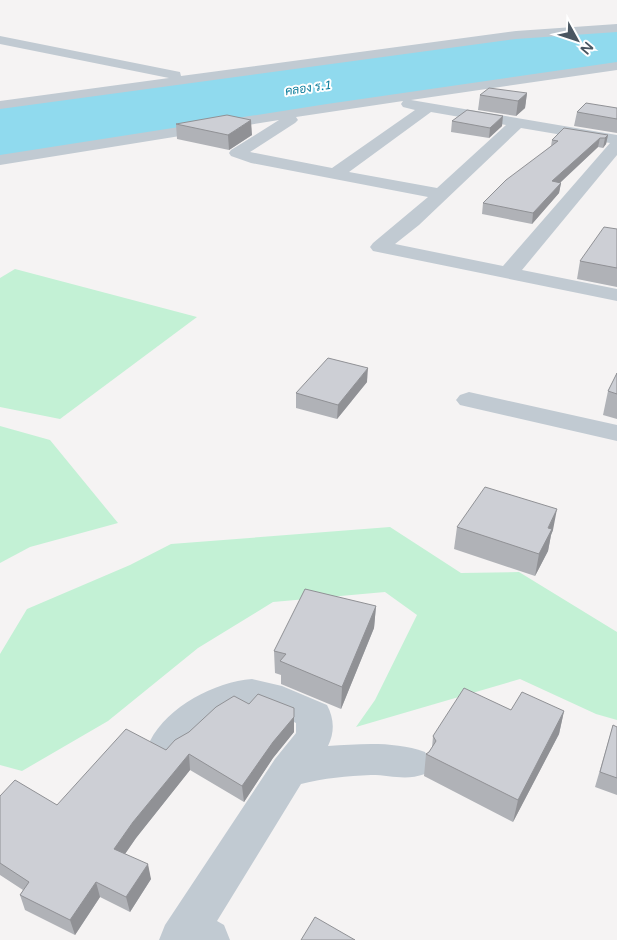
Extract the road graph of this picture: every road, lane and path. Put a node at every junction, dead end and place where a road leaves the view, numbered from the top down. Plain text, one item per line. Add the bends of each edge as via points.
1 (617, 28) edge
2 (0, 40) edge
3 (617, 66) edge
4 (193, 78) junction
5 (0, 103) edge
6 (406, 104) dead end
7 (427, 108) junction
8 (294, 116) junction
9 (518, 124) junction
10 (617, 140) edge
11 (617, 145) edge
12 (0, 160) edge
13 (335, 174) junction
14 (441, 194) junction
15 (508, 273) junction
16 (617, 295) edge
17 (470, 400) dead end
18 (617, 433) edge
19 (169, 741) dead end
20 (412, 764) dead end
21 (288, 771) junction
22 (193, 936) edge

1 - 4 street via 516,35
2 - 4 street
3 - 8 street
4 - 5 street
6 - 7 street
7 - 9 street
7 - 13 street
8 - 12 street
8 - 13 street via 237,154
9 - 10 street
9 - 14 street
11 - 15 street
13 - 14 street
14 - 15 street via 380,247
15 - 16 street
17 - 18 street
19 - 21 street via 196,714 225,696 251,693 287,701 314,715 314,737
20 - 21 street via 373,759 322,762
21 - 22 street

